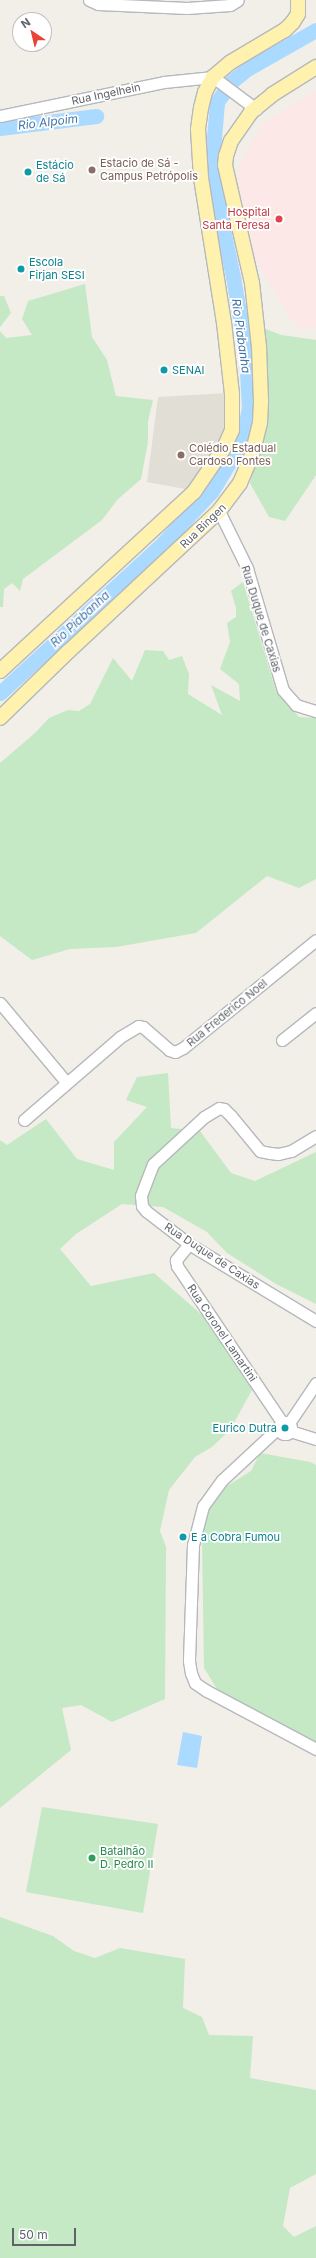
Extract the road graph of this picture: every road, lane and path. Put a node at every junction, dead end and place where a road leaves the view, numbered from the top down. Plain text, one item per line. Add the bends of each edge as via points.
1 (89, 0) edge
2 (238, 0) edge
3 (298, 0) edge
4 (316, 67) edge
5 (214, 77) junction
6 (256, 109) junction
7 (0, 116) edge
8 (219, 512) junction
9 (0, 671) edge
10 (316, 711) edge
11 (0, 718) edge
12 (316, 940) edge
13 (0, 1003) edge
14 (316, 1013) edge
15 (282, 1040) dead end
16 (66, 1082) junction
17 (24, 1120) dead end
18 (316, 1136) edge
19 (189, 1244) junction
20 (316, 1322) edge
21 (316, 1383) edge
22 (284, 1427) junction
23 (316, 1439) edge
24 (316, 1749) edge

1 - 2 street via 98,4 187,8 230,5
3 - 5 main road via 298,14 285,30 231,62
4 - 6 main road, Rua Bingen via 273,94
5 - 6 street
5 - 7 street, Rua Ingelhein via 164,82
5 - 9 main road via 205,92 198,129 201,178 224,323 231,389 232,430 218,460 194,492
6 - 8 main road, Rua Bingen via 231,141 225,166 252,283 262,401 252,455 240,483
8 - 10 street, Rua Duque de Caxias via 247,568 283,690 296,705
8 - 11 main road, Rua Bingen
12 - 16 street, Rua Frederico Noel via 183,1048 175,1052 169,1050 144,1027 138,1026 120,1037
13 - 16 street
14 - 15 street
16 - 17 street, Rua Frederico Noel
18 - 19 street, Rua Duque de Caxias via 291,1151 270,1154 254,1145 224,1109 214,1110 204,1117 153,1164 141,1196 142,1206 146,1211
19 - 20 street, Rua Duque de Caxias
19 - 22 street, Rua Coronel Lamartini via 176,1260 177,1266
21 - 22 street
22 - 23 street
22 - 24 street via 256,1449 210,1494 203,1506 193,1545 190,1673 196,1683 228,1703

